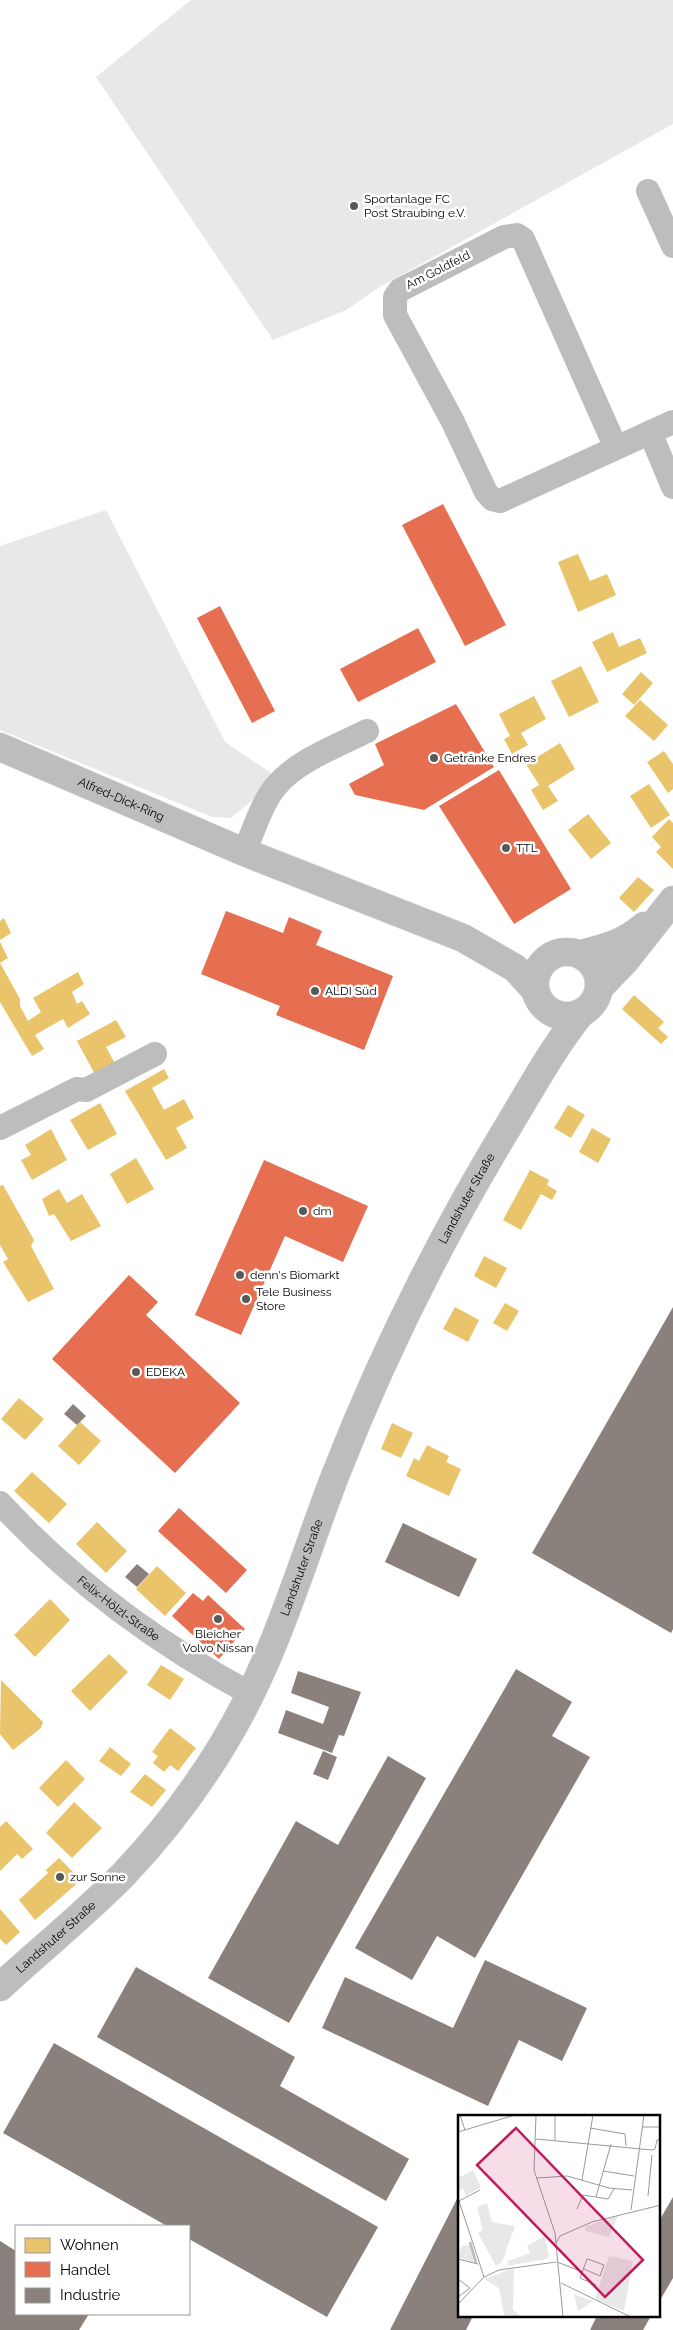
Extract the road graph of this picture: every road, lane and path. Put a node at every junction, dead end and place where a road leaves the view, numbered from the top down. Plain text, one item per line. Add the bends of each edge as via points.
1 (648, 191) dead end
2 (673, 246) edge
3 (673, 422) edge
4 (650, 432) junction
5 (616, 448) junction
6 (673, 487) edge
7 (367, 731) dead end
8 (0, 747) edge
9 (244, 852) junction
10 (673, 899) edge
11 (463, 938) junction
12 (581, 954) junction
13 (547, 958) junction
14 (599, 988) junction
15 (539, 998) junction
16 (581, 1013) junction
17 (155, 1054) dead end
18 (527, 1095) junction
19 (0, 1128) edge
20 (0, 1503) edge
21 (251, 1694) junction
22 (0, 1987) edge

1 - 2 street
3 - 4 street, Am Goldfeld
4 - 5 street, Am Goldfeld
4 - 6 street
5 - 5 street, Am Goldfeld via 500,501 492,498 395,315 395,297 400,290 504,237 517,235 523,239
7 - 9 street via 292,771 275,786
8 - 9 main road, Alfred-Dick-Ring
9 - 11 main road, Alfred-Dick-Ring
10 - 12 main road via 630,938 614,946
10 - 14 main road via 631,954
11 - 13 main road, Alfred-Dick-Ring
11 - 15 main road, Alfred-Dick-Ring via 515,968
12 - 13 main road via 564,951
12 - 14 main road via 595,968
13 - 15 main road via 536,972
14 - 16 main road via 596,998
15 - 16 main road via 560,1016
15 - 18 main road, Landshuter Straße via 546,1030
16 - 18 main road, Landshuter Straße
17 - 19 street via 86,1090 77,1089
18 - 21 main road, Landshuter Straße via 444,1236 398,1329 335,1477 295,1590
20 - 21 street, Felix-Hölzl-Straße via 58,1561 109,1602 162,1641
21 - 22 main road, Landshuter Straße via 223,1746 157,1838 122,1876

